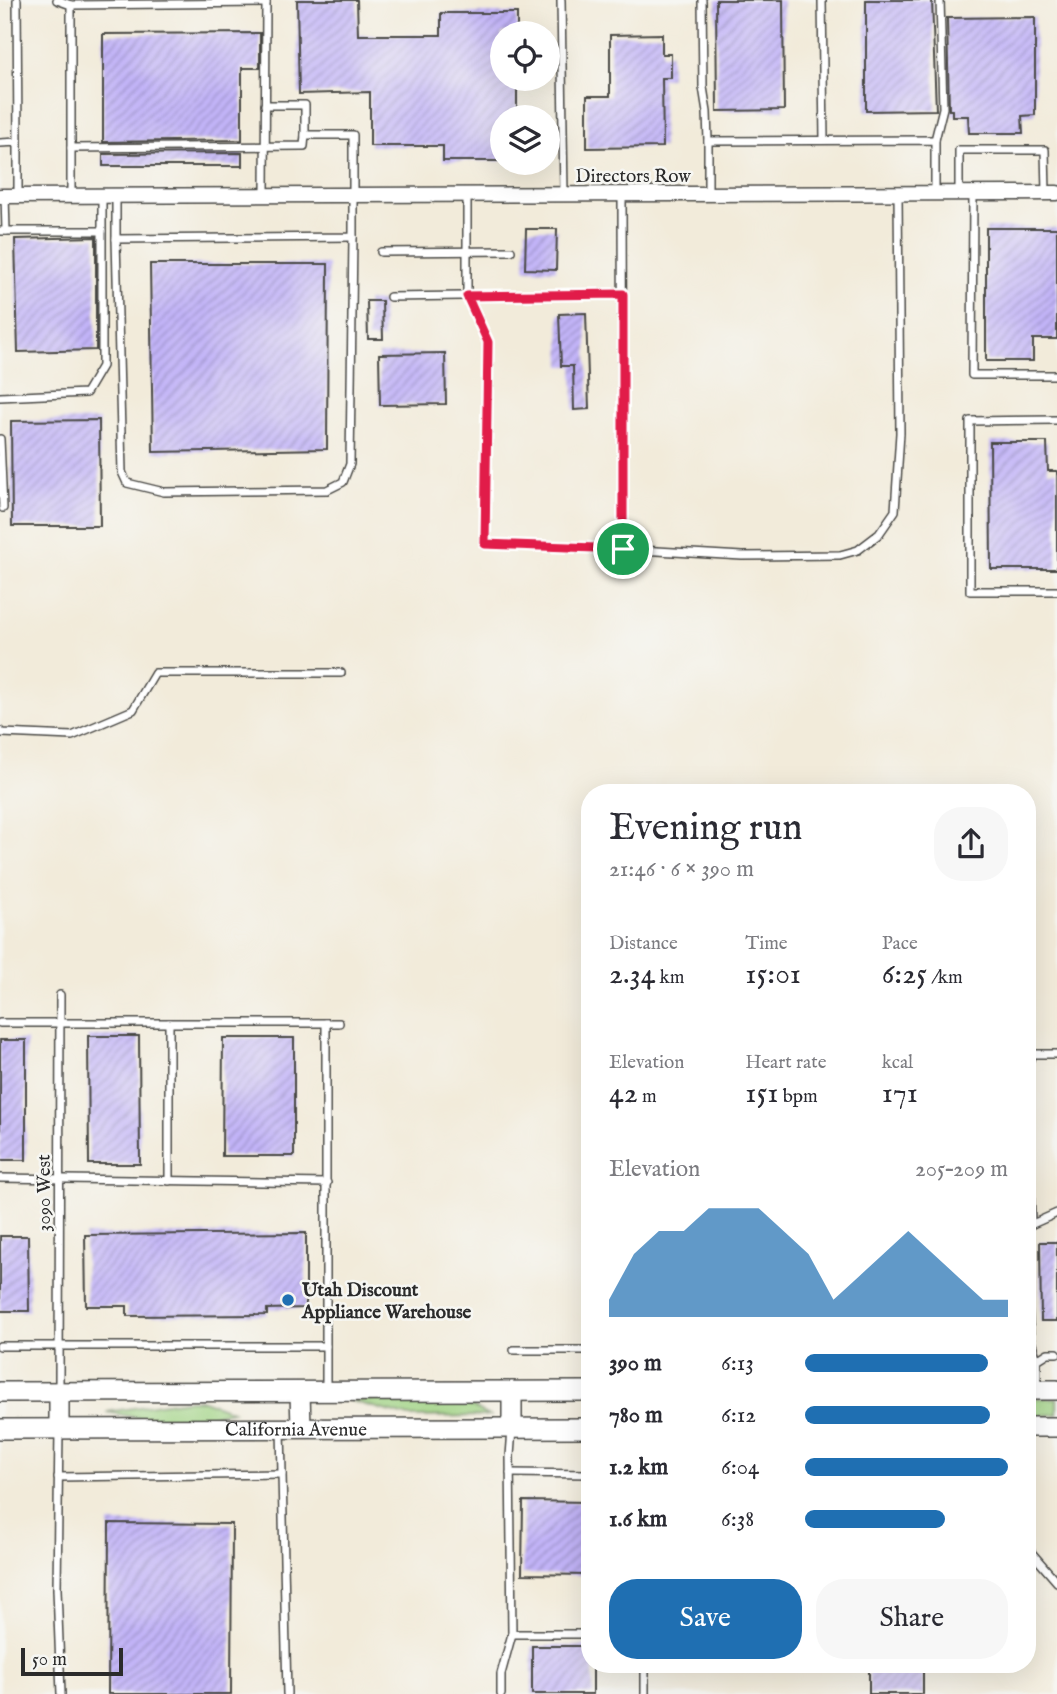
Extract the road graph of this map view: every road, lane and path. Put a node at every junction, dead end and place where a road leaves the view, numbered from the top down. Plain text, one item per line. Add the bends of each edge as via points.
1 (17, 0) edge
2 (57, 0) edge
3 (561, 0) edge
4 (702, 0) edge
5 (821, 0) edge
6 (940, 0) edge
7 (137, 2) edge
8 (266, 2) edge
9 (71, 5) junction
10 (265, 105) junction
11 (305, 135) junction
12 (708, 141) junction
13 (824, 141) junction
14 (935, 141) junction
15 (18, 142) junction
16 (0, 143) edge
17 (265, 146) junction
18 (71, 148) junction
19 (898, 193) junction
20 (935, 193) junction
21 (966, 193) junction
22 (1051, 193) edge
23 (564, 194) junction
24 (622, 194) junction
25 (708, 194) junction
26 (265, 195) junction
27 (354, 195) junction
28 (467, 195) junction
29 (8, 196) edge
30 (71, 196) junction
31 (109, 196) junction
32 (3, 231) edge
33 (102, 231) junction
34 (353, 237) junction
35 (116, 239) junction
36 (511, 251) dead end
37 (381, 252) dead end
38 (467, 252) junction
39 (623, 294) junction
40 (467, 296) junction
41 (390, 297) dead end
42 (1057, 375) edge
43 (0, 397) edge
44 (1057, 420) edge
45 (0, 439) edge
46 (3, 508) dead end
47 (623, 549) junction
48 (1057, 591) edge
49 (341, 673) dead end
50 (0, 730) edge
51 (60, 995) dead end
52 (0, 1023) edge
53 (59, 1023) junction
54 (169, 1023) junction
55 (326, 1023) junction
56 (339, 1023) dead end
57 (1036, 1054) edge
58 (1057, 1054) edge
59 (0, 1178) edge
60 (59, 1179) junction
61 (169, 1181) junction
62 (327, 1183) junction
63 (1057, 1213) edge
64 (1036, 1222) edge
65 (0, 1346) edge
66 (59, 1346) junction
67 (326, 1346) junction
68 (514, 1350) dead end
69 (581, 1350) edge
70 (1057, 1353) edge
71 (1036, 1357) edge
72 (1037, 1360) junction
73 (1040, 1390) edge
74 (512, 1391) junction
75 (581, 1391) edge
76 (0, 1392) edge
77 (59, 1392) junction
78 (300, 1392) junction
79 (326, 1392) junction
80 (1036, 1427) edge
81 (1057, 1427) edge
82 (301, 1428) junction
83 (512, 1428) junction
84 (581, 1428) edge
85 (0, 1429) edge
86 (59, 1429) junction
87 (281, 1429) junction
88 (510, 1473) junction
89 (282, 1474) junction
90 (581, 1474) edge
91 (58, 1477) junction
92 (1036, 1558) edge
93 (1057, 1582) edge
94 (512, 1634) junction
95 (581, 1634) edge
96 (645, 1673) edge
97 (61, 1694) edge
98 (287, 1694) edge
99 (501, 1694) edge
100 (645, 1694) edge

1 - 15 lane
2 - 9 lane
3 - 23 lane
4 - 12 lane
5 - 13 lane
6 - 14 lane via 943,108
7 - 8 lane
7 - 9 lane
8 - 10 lane
9 - 18 lane
10 - 11 lane via 305,105
10 - 17 lane
11 - 17 lane via 304,146
11 - 27 lane via 354,135
12 - 13 lane
12 - 25 lane
13 - 14 lane
14 - 20 lane
15 - 16 lane
15 - 29 lane
17 - 18 lane
17 - 26 lane
18 - 30 lane
19 - 20 street, Directors Row
19 - 25 street, Directors Row
19 - 47 lane via 900,433 895,511 879,534 858,550 840,555 742,556
20 - 21 street, Directors Row
21 - 22 street, Directors Row
21 - 22 lane via 959,150 1045,149
21 - 42 lane via 972,375
23 - 24 street, Directors Row
23 - 28 street, Directors Row
24 - 25 street, Directors Row
24 - 39 lane
26 - 27 street, Directors Row
26 - 31 street, Directors Row
27 - 28 street, Directors Row
27 - 34 lane
28 - 38 lane
29 - 30 street, Directors Row
29 - 32 lane
30 - 31 street, Directors Row
31 - 33 lane
31 - 35 lane
32 - 33 lane
33 - 43 lane via 102,366 86,393
34 - 35 lane
34 - 35 lane via 350,464 343,482 327,490 164,492 127,483 122,472
36 - 38 lane
37 - 38 lane
38 - 40 lane
39 - 40 lane
39 - 47 lane
40 - 41 lane
40 - 47 lane via 488,342 485,544
44 - 48 lane via 970,421 970,591
45 - 46 lane
49 - 50 lane via 155,673 133,710 72,736
51 - 53 lane, 3090 West
52 - 53 lane
53 - 54 lane
53 - 60 lane, 3090 West
54 - 55 lane
54 - 61 lane
55 - 56 lane
55 - 62 lane
57 - 58 lane
59 - 60 lane
60 - 61 lane
60 - 66 lane, 3090 West
61 - 62 lane
62 - 67 lane
63 - 64 lane
65 - 66 lane
66 - 67 lane
66 - 77 lane, 3090 West
67 - 79 lane
68 - 69 lane
70 - 72 lane
71 - 72 lane
72 - 73 lane
74 - 75 main road, California Avenue
74 - 79 main road, California Avenue
74 - 83 main road
76 - 77 main road, California Avenue
77 - 78 main road, California Avenue
77 - 86 main road
78 - 79 main road, California Avenue
78 - 82 main road
80 - 81 main road
82 - 83 main road, California Avenue
82 - 87 main road, California Avenue
83 - 84 main road, California Avenue
83 - 88 lane
85 - 86 main road, California Avenue
86 - 87 main road, California Avenue
86 - 91 lane
87 - 89 lane
88 - 90 lane
88 - 94 lane
89 - 91 lane
89 - 98 lane
91 - 97 lane
92 - 93 lane
94 - 95 lane
94 - 99 lane via 501,1674
96 - 100 lane

